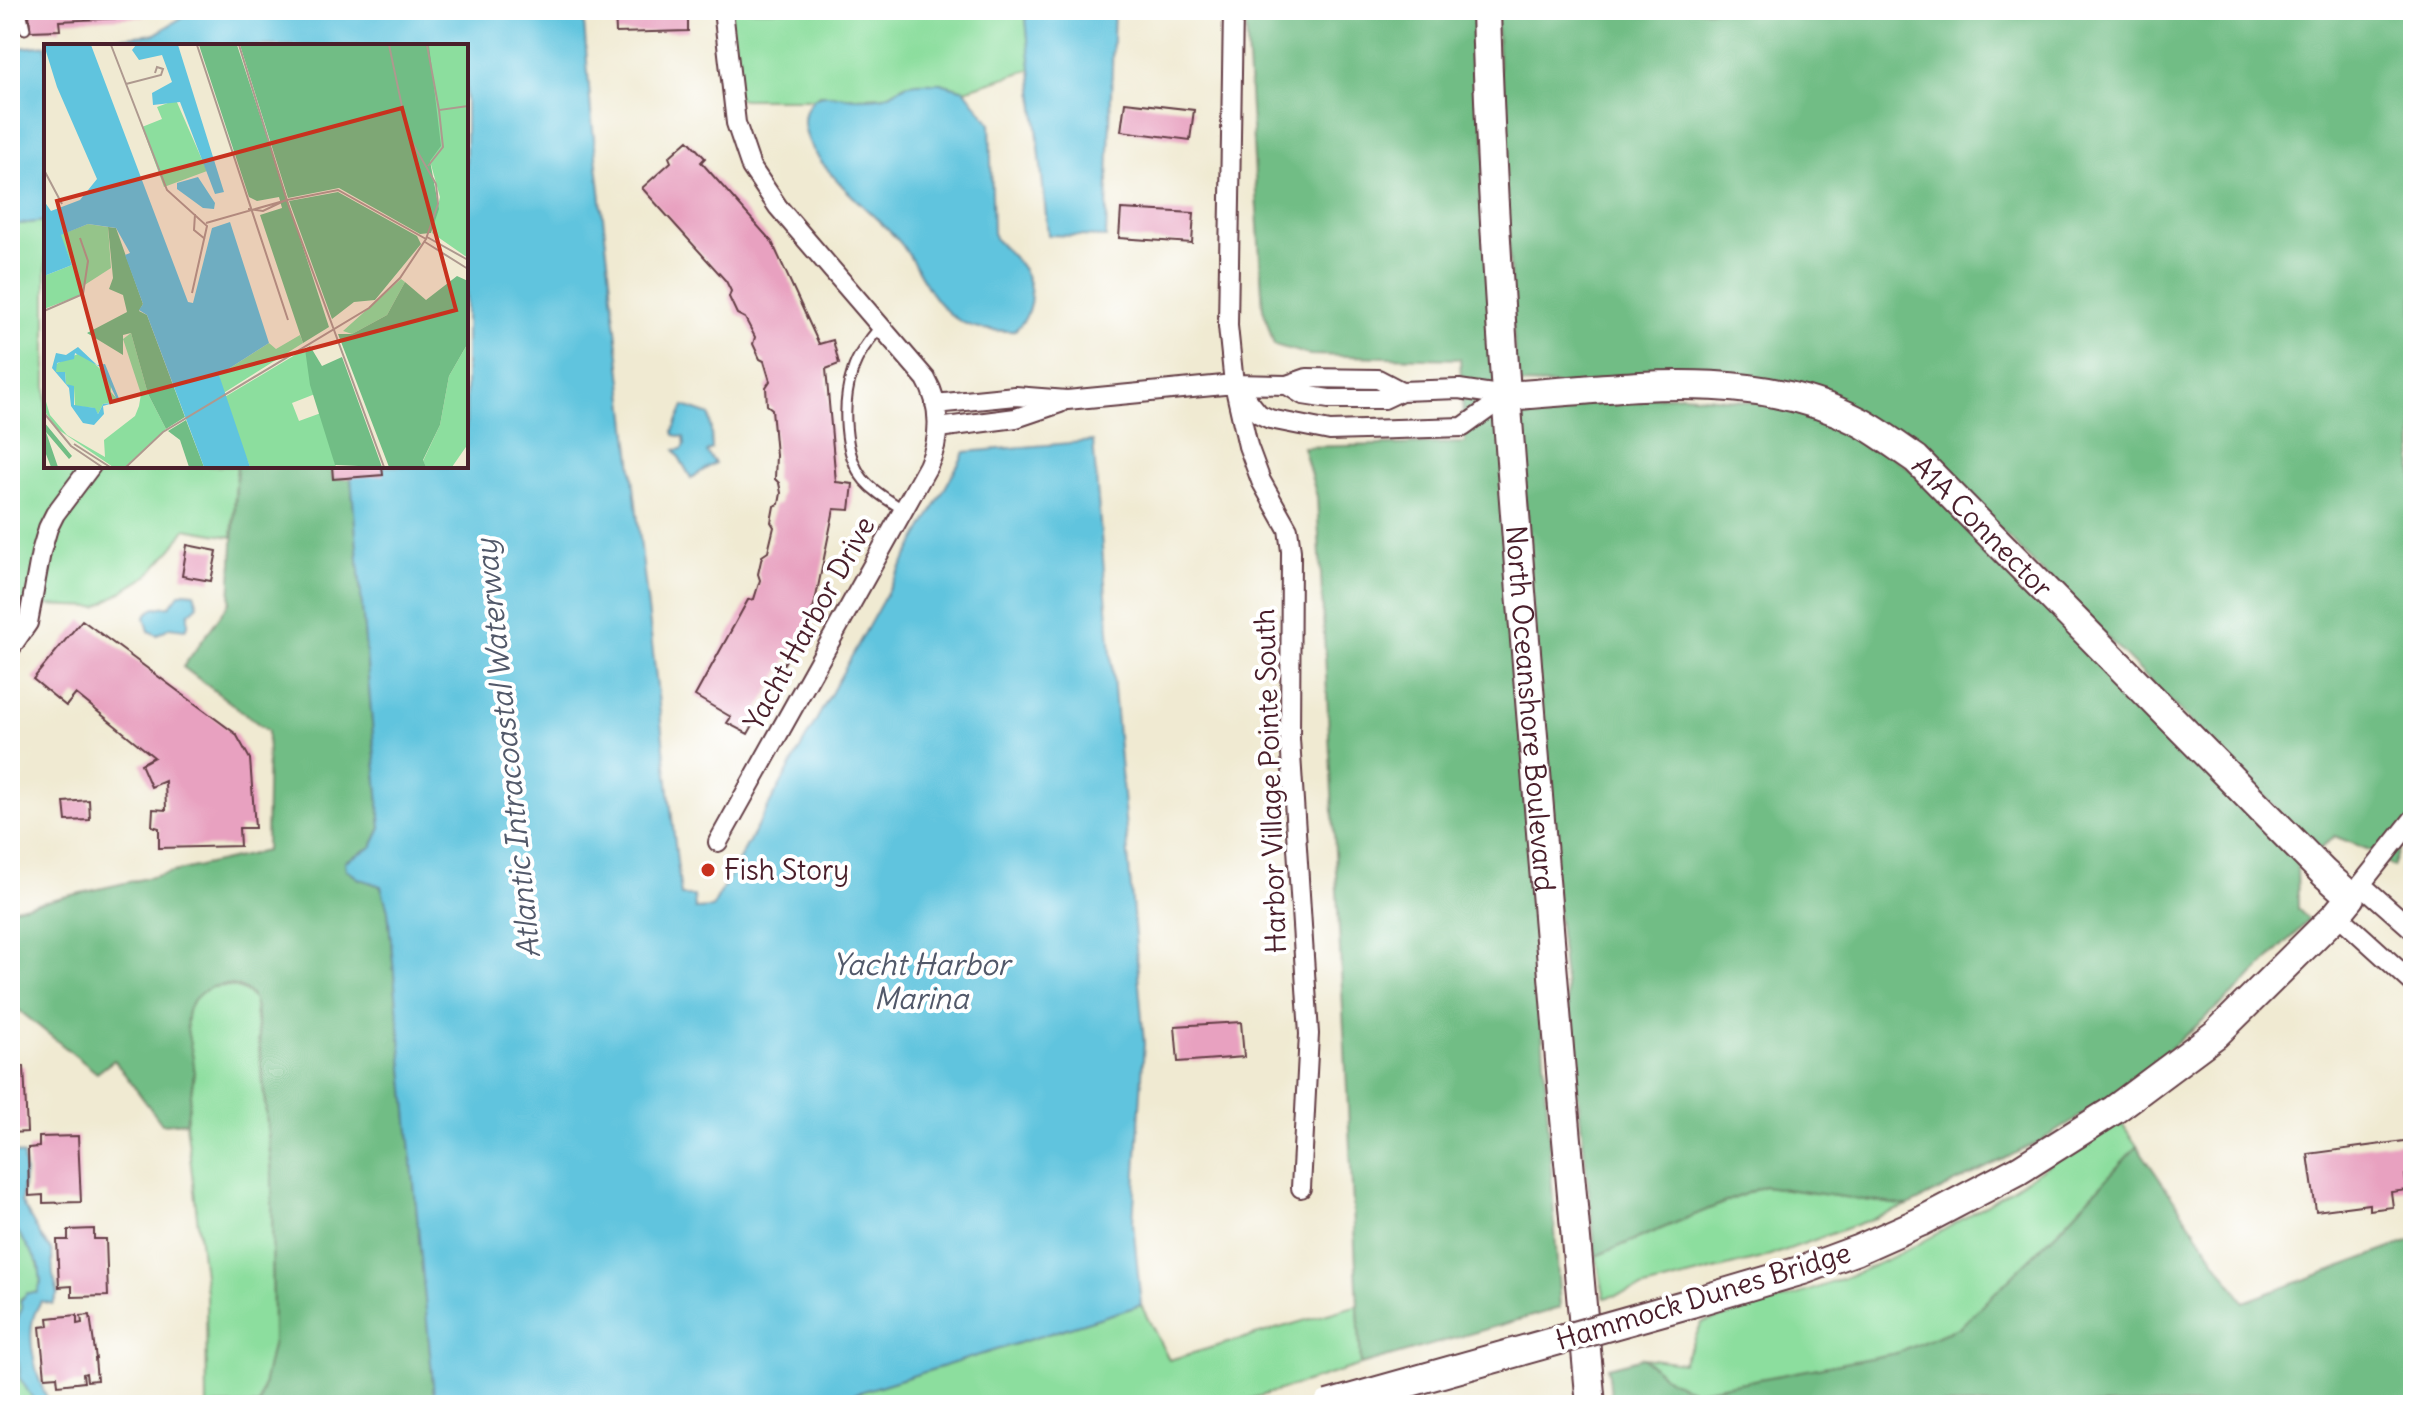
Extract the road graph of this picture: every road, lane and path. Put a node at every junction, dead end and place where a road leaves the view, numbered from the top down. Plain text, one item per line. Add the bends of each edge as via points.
1 (21, 10) edge
2 (723, 10) edge
3 (1233, 10) edge
4 (1486, 10) edge
5 (25, 29) dead end
6 (881, 326) junction
7 (1234, 384) junction
8 (1287, 385) junction
9 (1393, 395) junction
10 (1506, 396) junction
11 (1329, 399) junction
12 (1067, 400) junction
13 (935, 404) junction
14 (938, 428) junction
15 (1386, 430) junction
16 (1330, 431) junction
17 (90, 468) edge
18 (904, 510) junction
19 (10, 649) edge
20 (2413, 819) edge
21 (718, 842) dead end
22 (2350, 899) junction
23 (2413, 930) edge
24 (2413, 983) edge
25 (1301, 1188) dead end
26 (1328, 1405) edge
27 (1591, 1405) edge

1 - 5 lane
2 - 6 street, Yacht Harbor Drive via 734,112 751,167 778,207
3 - 7 street, Harbor Village Pointe South via 1227,303
4 - 10 main road, North Oceanshore Boulevard
6 - 13 street, Yacht Harbor Drive via 926,379
6 - 18 lane via 852,373 848,430 854,461 865,481
7 - 8 street
7 - 12 street
7 - 16 street via 1259,414
7 - 25 street, Harbor Village Pointe South via 1251,458 1291,539 1290,739 1309,1034
8 - 9 street via 1307,378 1378,379
8 - 11 street via 1303,395
9 - 10 street via 1459,389
9 - 11 street
9 - 15 street
10 - 15 street via 1463,427
10 - 22 main road, A1A Connector via 1682,384 1748,389 1811,402 1861,422 1916,459
10 - 27 main road, North Oceanshore Boulevard
11 - 16 street
12 - 13 street via 1015,396
12 - 14 street via 1016,418
13 - 14 street, Yacht Harbor Drive
14 - 18 street, Yacht Harbor Drive via 931,460
15 - 16 street
17 - 19 street via 48,528 28,623
18 - 21 street, Yacht Harbor Drive
20 - 22 street
22 - 23 street
22 - 24 street
22 - 26 main road, Hammock Dunes Bridge, bridge via 2216,1034 2114,1110 2019,1170 1920,1222 1803,1270

